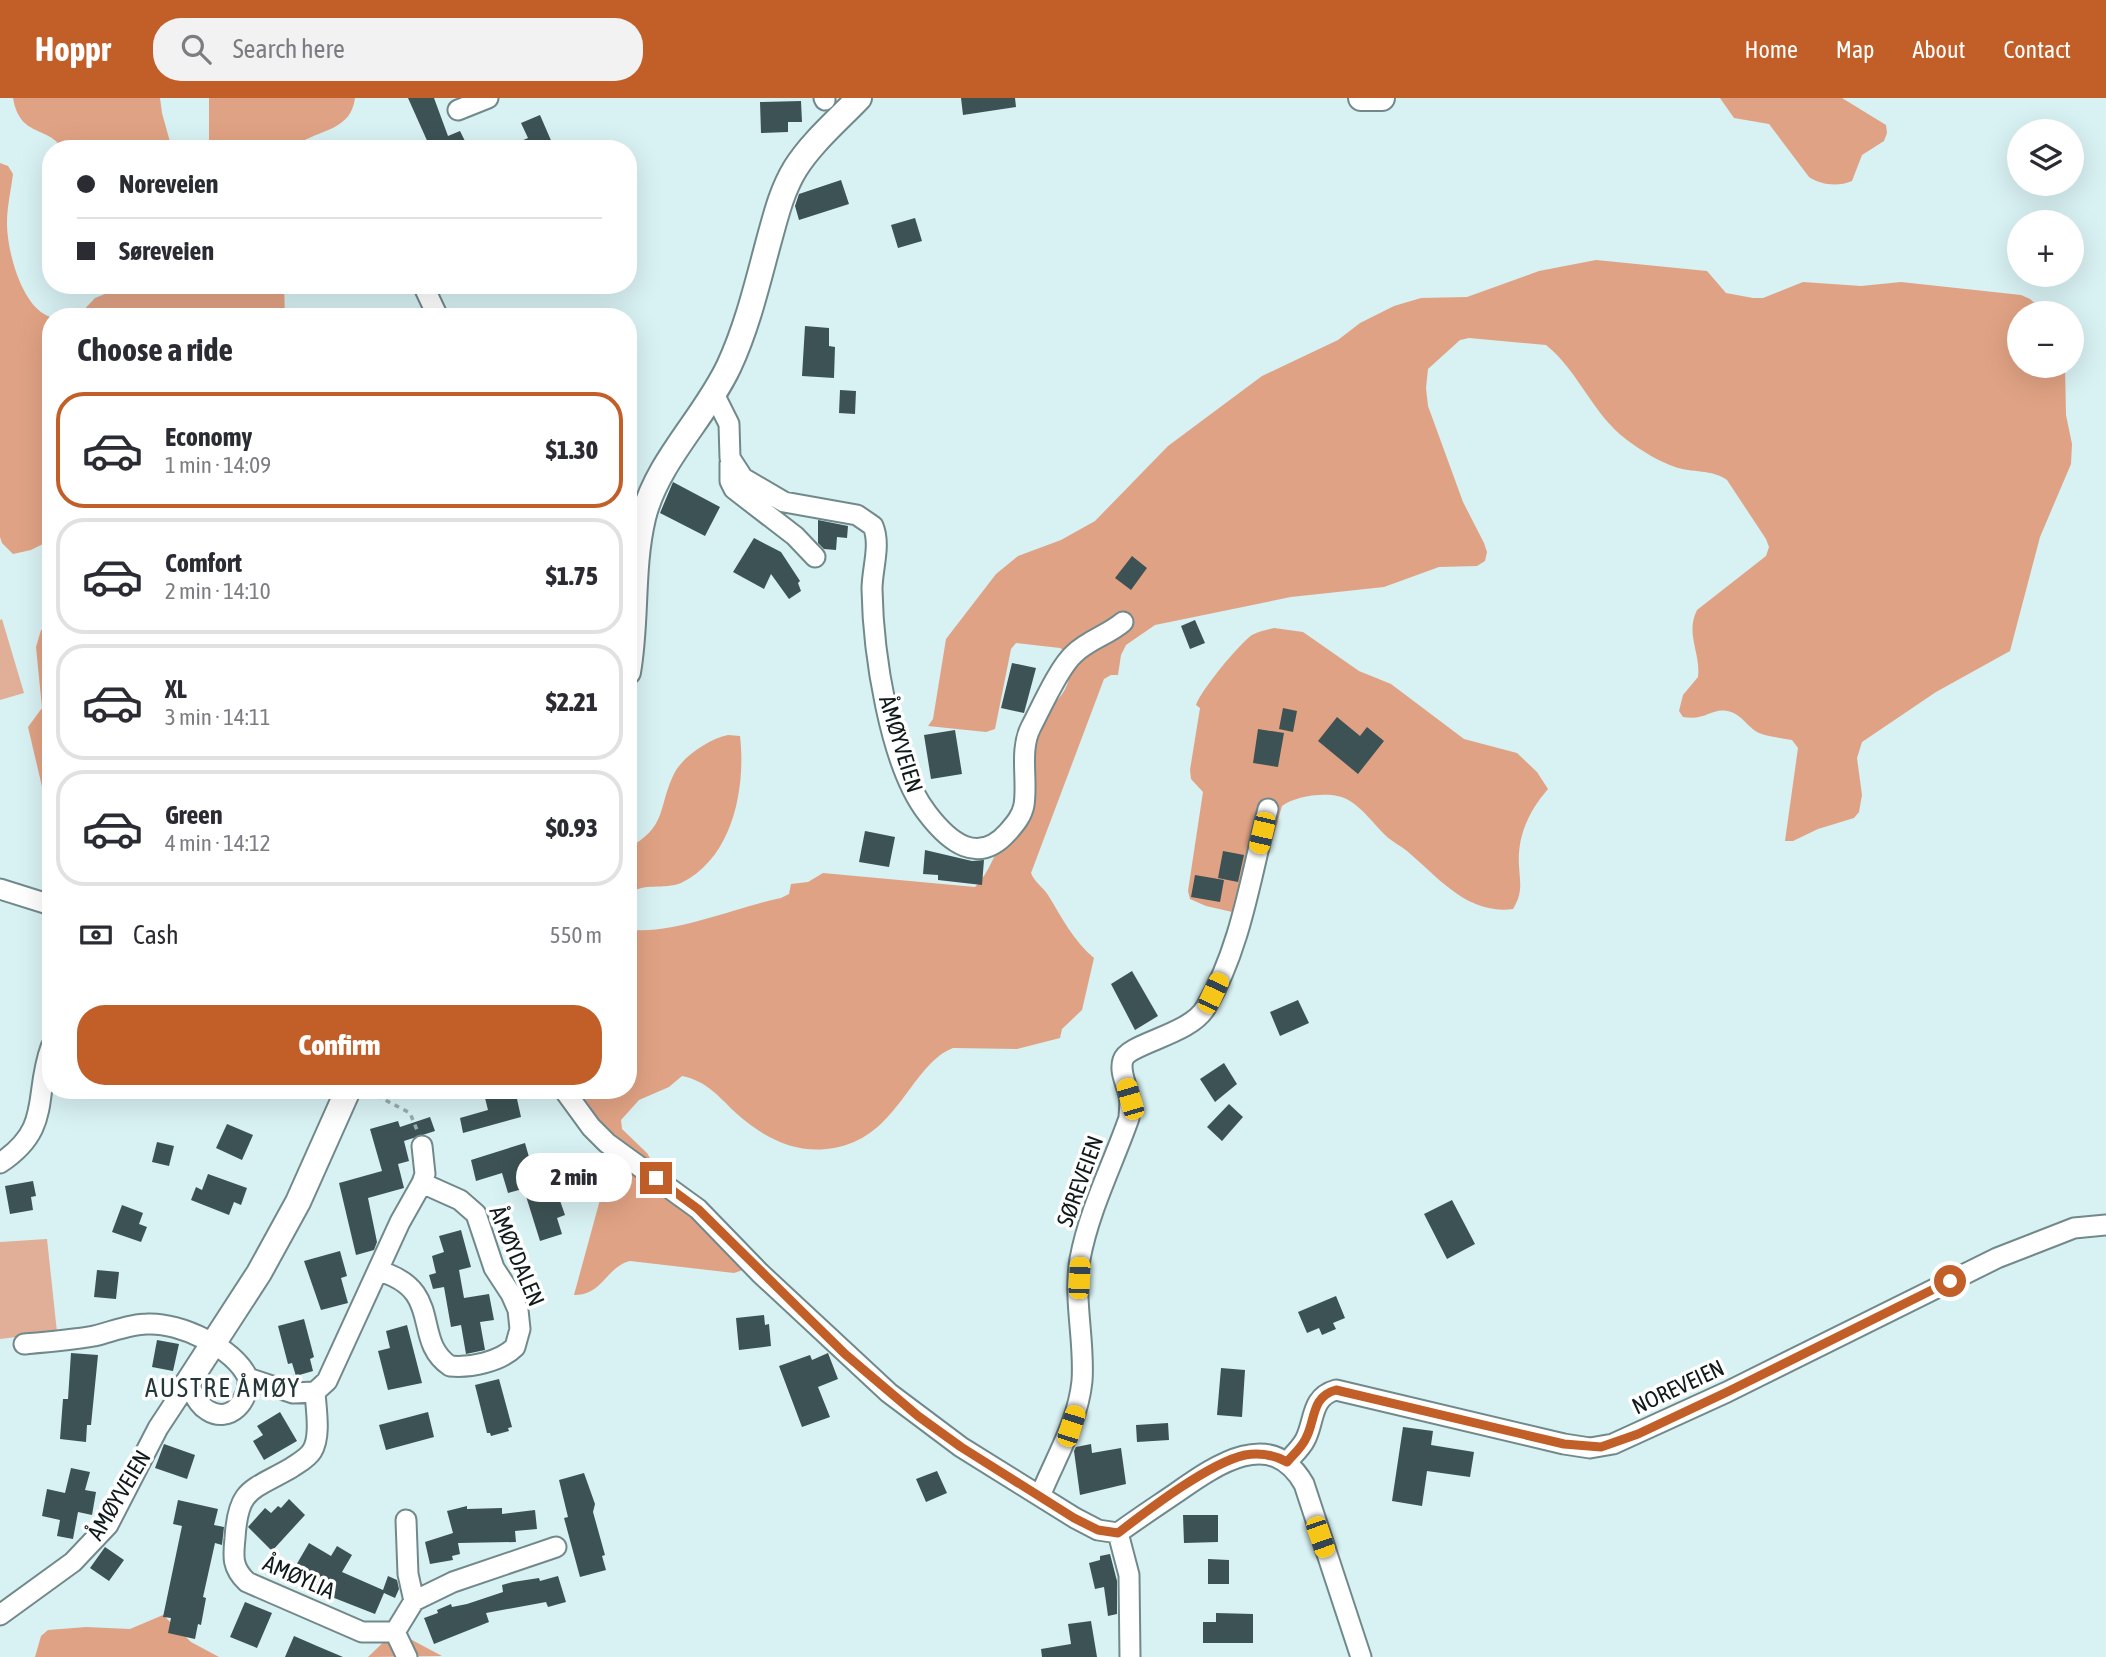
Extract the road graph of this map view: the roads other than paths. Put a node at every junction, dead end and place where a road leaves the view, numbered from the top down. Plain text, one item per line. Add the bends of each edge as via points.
1 (488, 98) edge
2 (859, 98) edge
3 (1361, 98) edge
4 (1382, 98) edge
5 (458, 110) dead end
6 (714, 394) junction
7 (730, 458) junction
8 (637, 555) edge
9 (815, 557) dead end
10 (1122, 622) dead end
11 (1268, 809) dead end
12 (0, 889) edge
13 (42, 902) edge
14 (42, 1089) edge
15 (344, 1099) edge
16 (571, 1099) edge
17 (422, 1146) road end
18 (0, 1163) edge
19 (422, 1183) junction
20 (2106, 1225) edge
21 (379, 1271) junction
22 (24, 1344) dead end
23 (212, 1344) junction
24 (248, 1378) junction
25 (187, 1384) junction
26 (315, 1392) junction
27 (1287, 1462) junction
28 (1040, 1496) junction
29 (406, 1520) dead end
30 (1118, 1533) junction
31 (556, 1547) dead end
32 (414, 1601) junction
33 (0, 1615) edge
34 (395, 1632) junction
35 (407, 1657) edge
36 (1130, 1657) edge
37 (1361, 1657) edge

1 - 5 street
2 - 6 main road via 808,152 789,181 740,340
3 - 4 main road
6 - 7 street via 729,424
6 - 8 main road via 660,476 643,516
7 - 9 street via 734,489
7 - 10 street, ÅMØYVEIEN via 743,478 774,498 803,508 857,514 873,526 874,636 894,737 918,802 965,847 991,847 1015,824 1023,806 1030,729 1072,656
11 - 28 street, SØREVEIEN via 1239,922 1206,1009 1188,1026 1139,1047 1122,1061 1129,1118 1086,1230 1079,1263 1079,1401
12 - 13 street
14 - 18 street via 34,1127
15 - 23 main road, ÅMØYVEIEN via 298,1202
16 - 28 street via 607,1143 698,1209 889,1394 961,1447
17 - 19 street
19 - 21 street
19 - 21 street, ÅMØYDALEN via 460,1200 476,1214 494,1268 518,1310 520,1329 515,1347 499,1358 450,1366 435,1352 419,1298 402,1281
20 - 27 street, NOREVEIEN via 2074,1228 1997,1258 1613,1444 1590,1448 1564,1444 1336,1390 1317,1404 1304,1442
21 - 26 street via 327,1381
22 - 23 street via 148,1324 194,1333
23 - 24 street via 231,1356
23 - 25 main road, ÅMØYVEIEN
24 - 25 street via 246,1398 228,1414 205,1409
24 - 26 street via 293,1393
25 - 33 street, ÅMØYVEIEN via 158,1428 108,1525 74,1562
26 - 34 street, ÅMØYLIA via 314,1448 303,1460 244,1496 236,1520 234,1565 247,1582 362,1632
27 - 30 street via 1261,1454 1228,1461
27 - 37 street via 1304,1484
28 - 30 street via 1098,1530
29 - 32 street
30 - 36 street via 1129,1575
31 - 32 street via 453,1582
32 - 34 street
34 - 35 street

